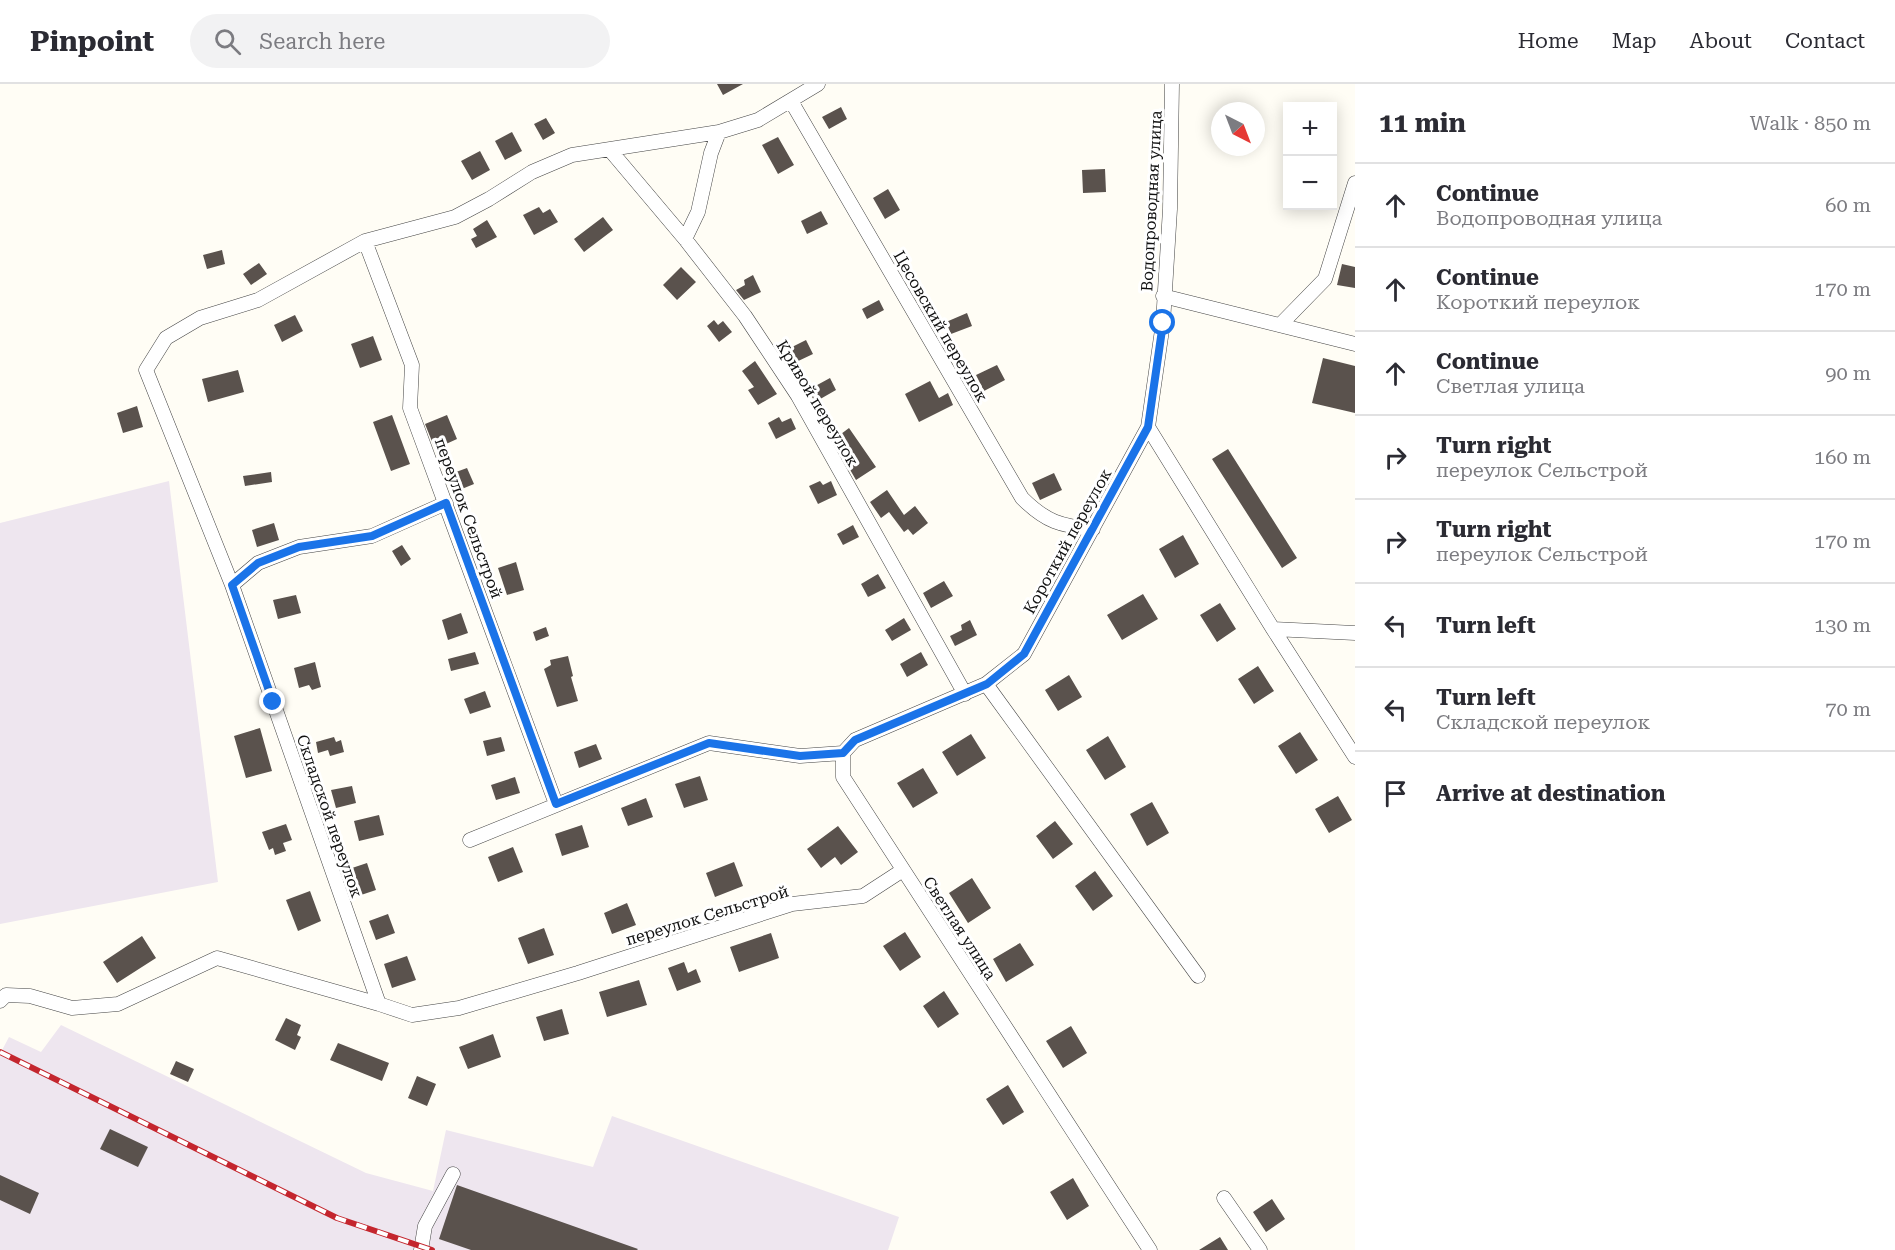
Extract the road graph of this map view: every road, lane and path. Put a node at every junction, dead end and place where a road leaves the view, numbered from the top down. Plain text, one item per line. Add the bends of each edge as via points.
1 (818, 84) edge
2 (1172, 84) edge
3 (791, 101) junction
4 (719, 132) junction
5 (610, 150) junction
6 (1355, 183) edge
7 (685, 239) junction
8 (365, 241) junction
9 (1163, 296) junction
10 (1281, 324) junction
11 (1355, 344) edge
12 (1148, 427) junction
13 (446, 503) junction
14 (1093, 530) junction
15 (232, 585) junction
16 (1273, 629) junction
17 (1355, 633) edge
18 (987, 684) junction
19 (966, 694) junction
20 (843, 753) junction
21 (1355, 757) edge
22 (556, 804) junction
23 (470, 840) dead end
24 (903, 870) junction
25 (1198, 976) dead end
26 (0, 1001) edge
27 (380, 1004) junction
28 (453, 1174) dead end
29 (1224, 1198) dead end
30 (421, 1250) edge
31 (1150, 1250) edge
32 (1260, 1250) edge

1 - 3 street
2 - 9 street, Водопроводная улица via 1170,209
3 - 4 street via 758,120
3 - 14 street, Цесовский переулок via 1022,498 1036,512 1064,526
4 - 5 street
4 - 7 street via 698,212
5 - 7 street, Кривой переулок
5 - 8 street via 572,155 532,172 455,217
6 - 10 street via 1325,279
7 - 19 street, Кривой переулок via 745,316 798,396
8 - 13 street, переулок Сельстрой via 412,365 410,408
8 - 15 street, Складской переулок via 258,300 200,318 166,338 146,370
9 - 10 street
9 - 12 street, Водопроводная улица via 1163,323
10 - 11 street
12 - 14 street, Короткий переулок
12 - 16 street
13 - 15 street via 372,536 299,547 258,563
13 - 22 street, переулок Сельстрой
14 - 18 street, Короткий переулок via 1024,654
15 - 27 street, Складской переулок
16 - 17 street
16 - 21 street
18 - 19 street
18 - 25 street
19 - 20 street via 855,740
20 - 22 street via 800,756 709,743
20 - 24 street, Светлая улица via 843,777
22 - 23 street
24 - 27 street, переулок Сельстрой via 863,896 792,904 459,1008 412,1015
24 - 31 street, Светлая улица
26 - 27 street, переулок Сельстрой via 6,995 30,996 72,1008 118,1004 217,958
28 - 30 street via 425,1226
29 - 32 street

